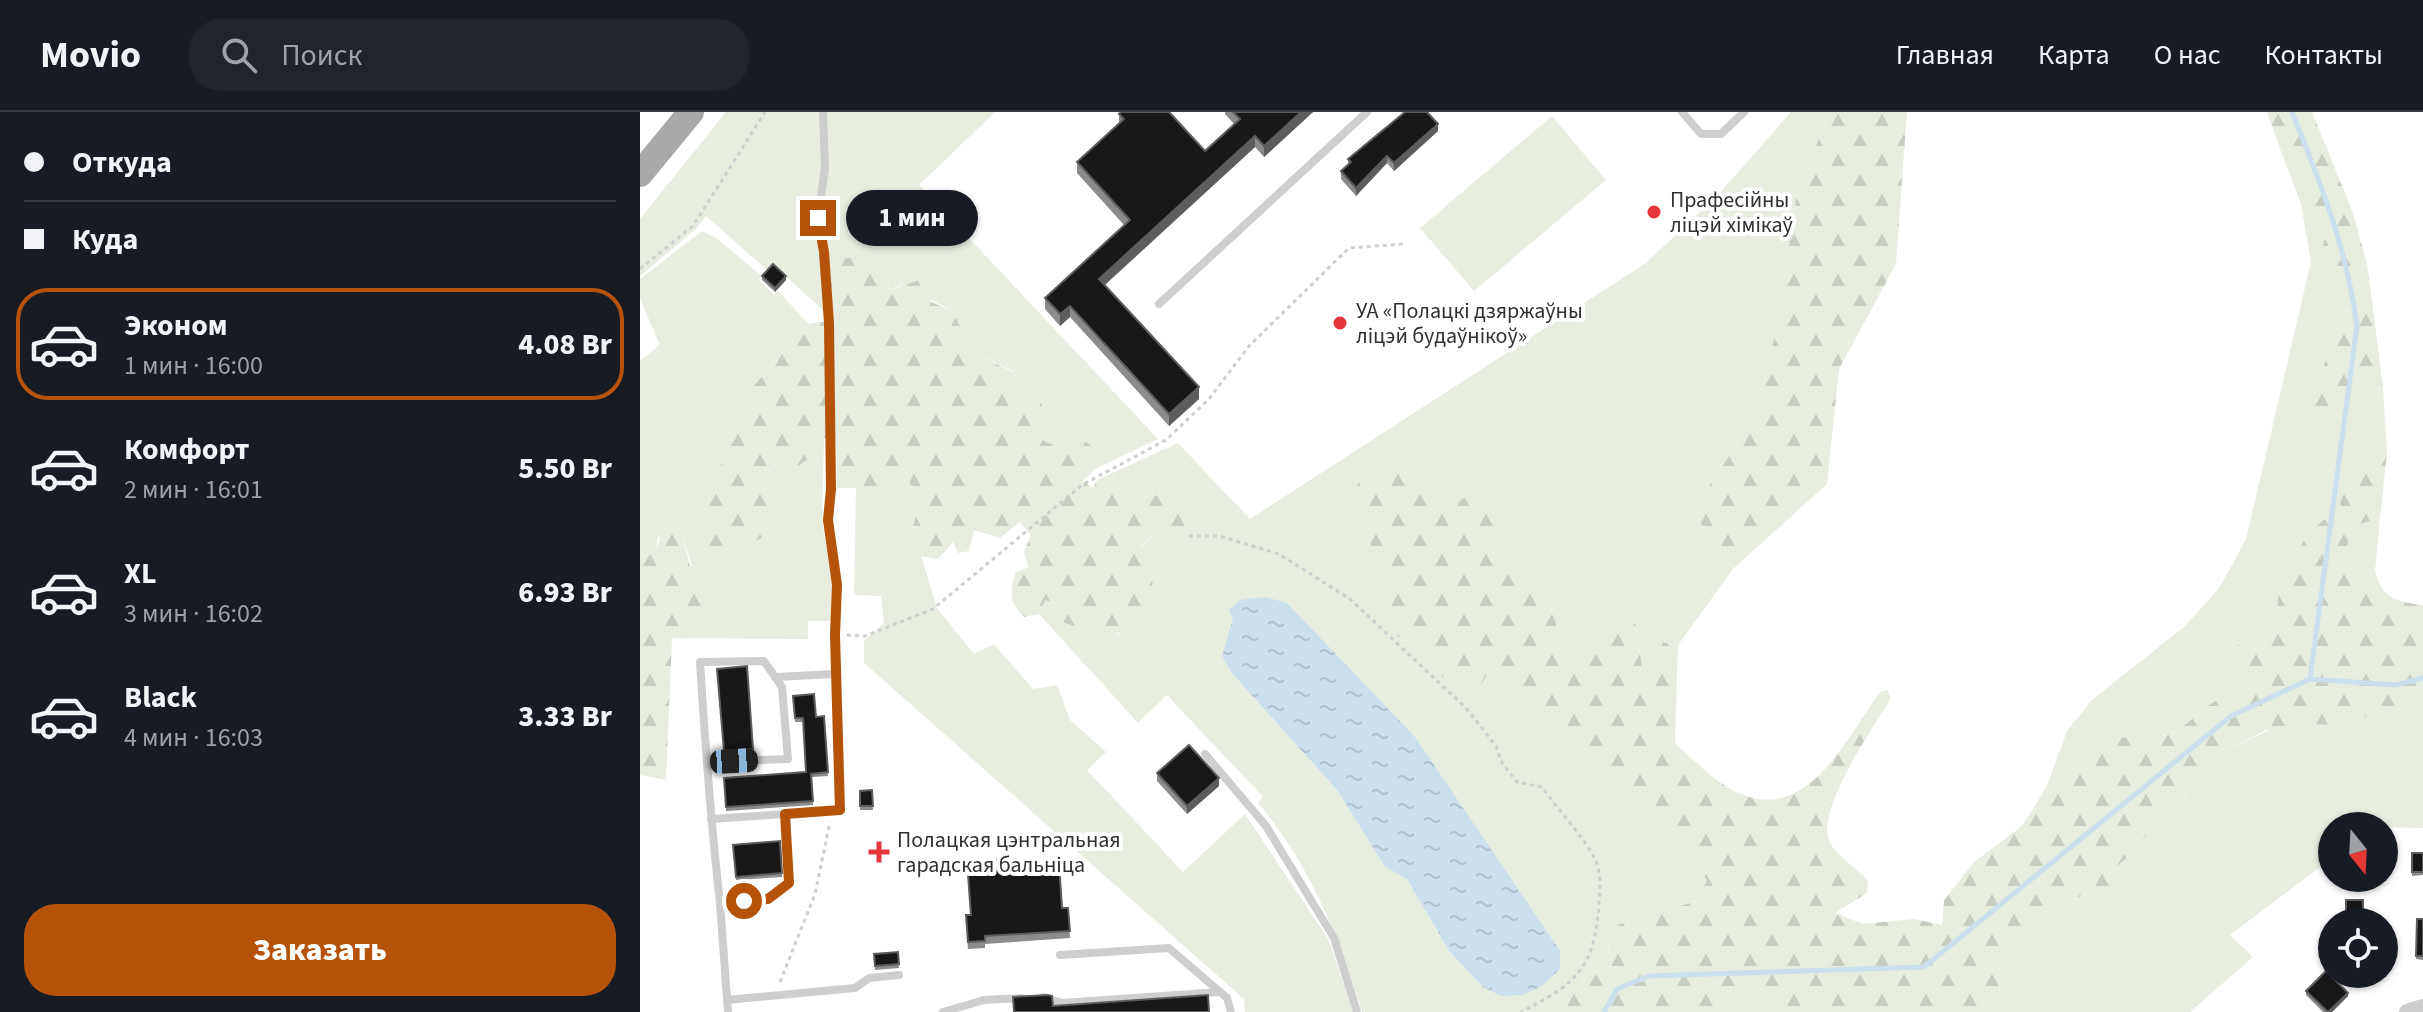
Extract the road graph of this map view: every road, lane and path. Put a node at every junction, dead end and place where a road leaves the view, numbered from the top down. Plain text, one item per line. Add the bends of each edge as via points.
1 (691, 112) edge
2 (765, 112) edge
3 (823, 112) edge
4 (1367, 112) edge
5 (1682, 112) edge
6 (1744, 112) edge
7 (640, 174) edge
8 (1403, 244) dead end
9 (640, 269) edge
10 (1159, 304) dead end
11 (1189, 536) dead end
12 (835, 635) junction
13 (836, 674) junction
14 (775, 677) junction
15 (1205, 754) dead end
16 (707, 762) junction
17 (832, 810) junction
18 (785, 814) junction
19 (711, 819) junction
20 (720, 903) junction
21 (1060, 955) dead end
22 (899, 975) dead end
23 (1220, 992) junction
24 (775, 996) junction
25 (727, 1000) junction
26 (2423, 1007) edge
27 (728, 1012) edge
28 (943, 1012) edge
29 (1231, 1012) edge
30 (1357, 1012) edge
31 (1521, 1012) edge
32 (2407, 1012) edge

1 - 7 main road
2 - 9 path via 693,226
3 - 12 lane via 825,168 818,218 829,323 828,520 837,585
4 - 10 lane
5 - 6 lane via 1701,134 1721,134
8 - 12 path via 1349,248 1249,346 1209,399 1166,440 1082,485 933,609 865,636
11 - 31 path via 1219,536 1279,554 1350,599 1466,708 1517,782 1542,787 1594,858 1601,879 1597,936 1587,965
12 - 13 lane
13 - 14 lane
13 - 17 lane via 840,810
14 - 16 lane via 782,687 788,759
14 - 16 lane via 764,661 700,662
15 - 30 lane via 1266,826 1334,938
16 - 19 lane
17 - 18 lane
17 - 24 path via 815,894
18 - 19 lane
18 - 20 lane via 789,883 768,899
19 - 20 lane
20 - 25 lane
21 - 23 lane via 1169,948
22 - 24 lane via 869,978 855,988
23 - 28 lane via 1062,1003 1049,996 984,1000
23 - 29 lane
24 - 25 lane
25 - 27 lane
26 - 32 street

